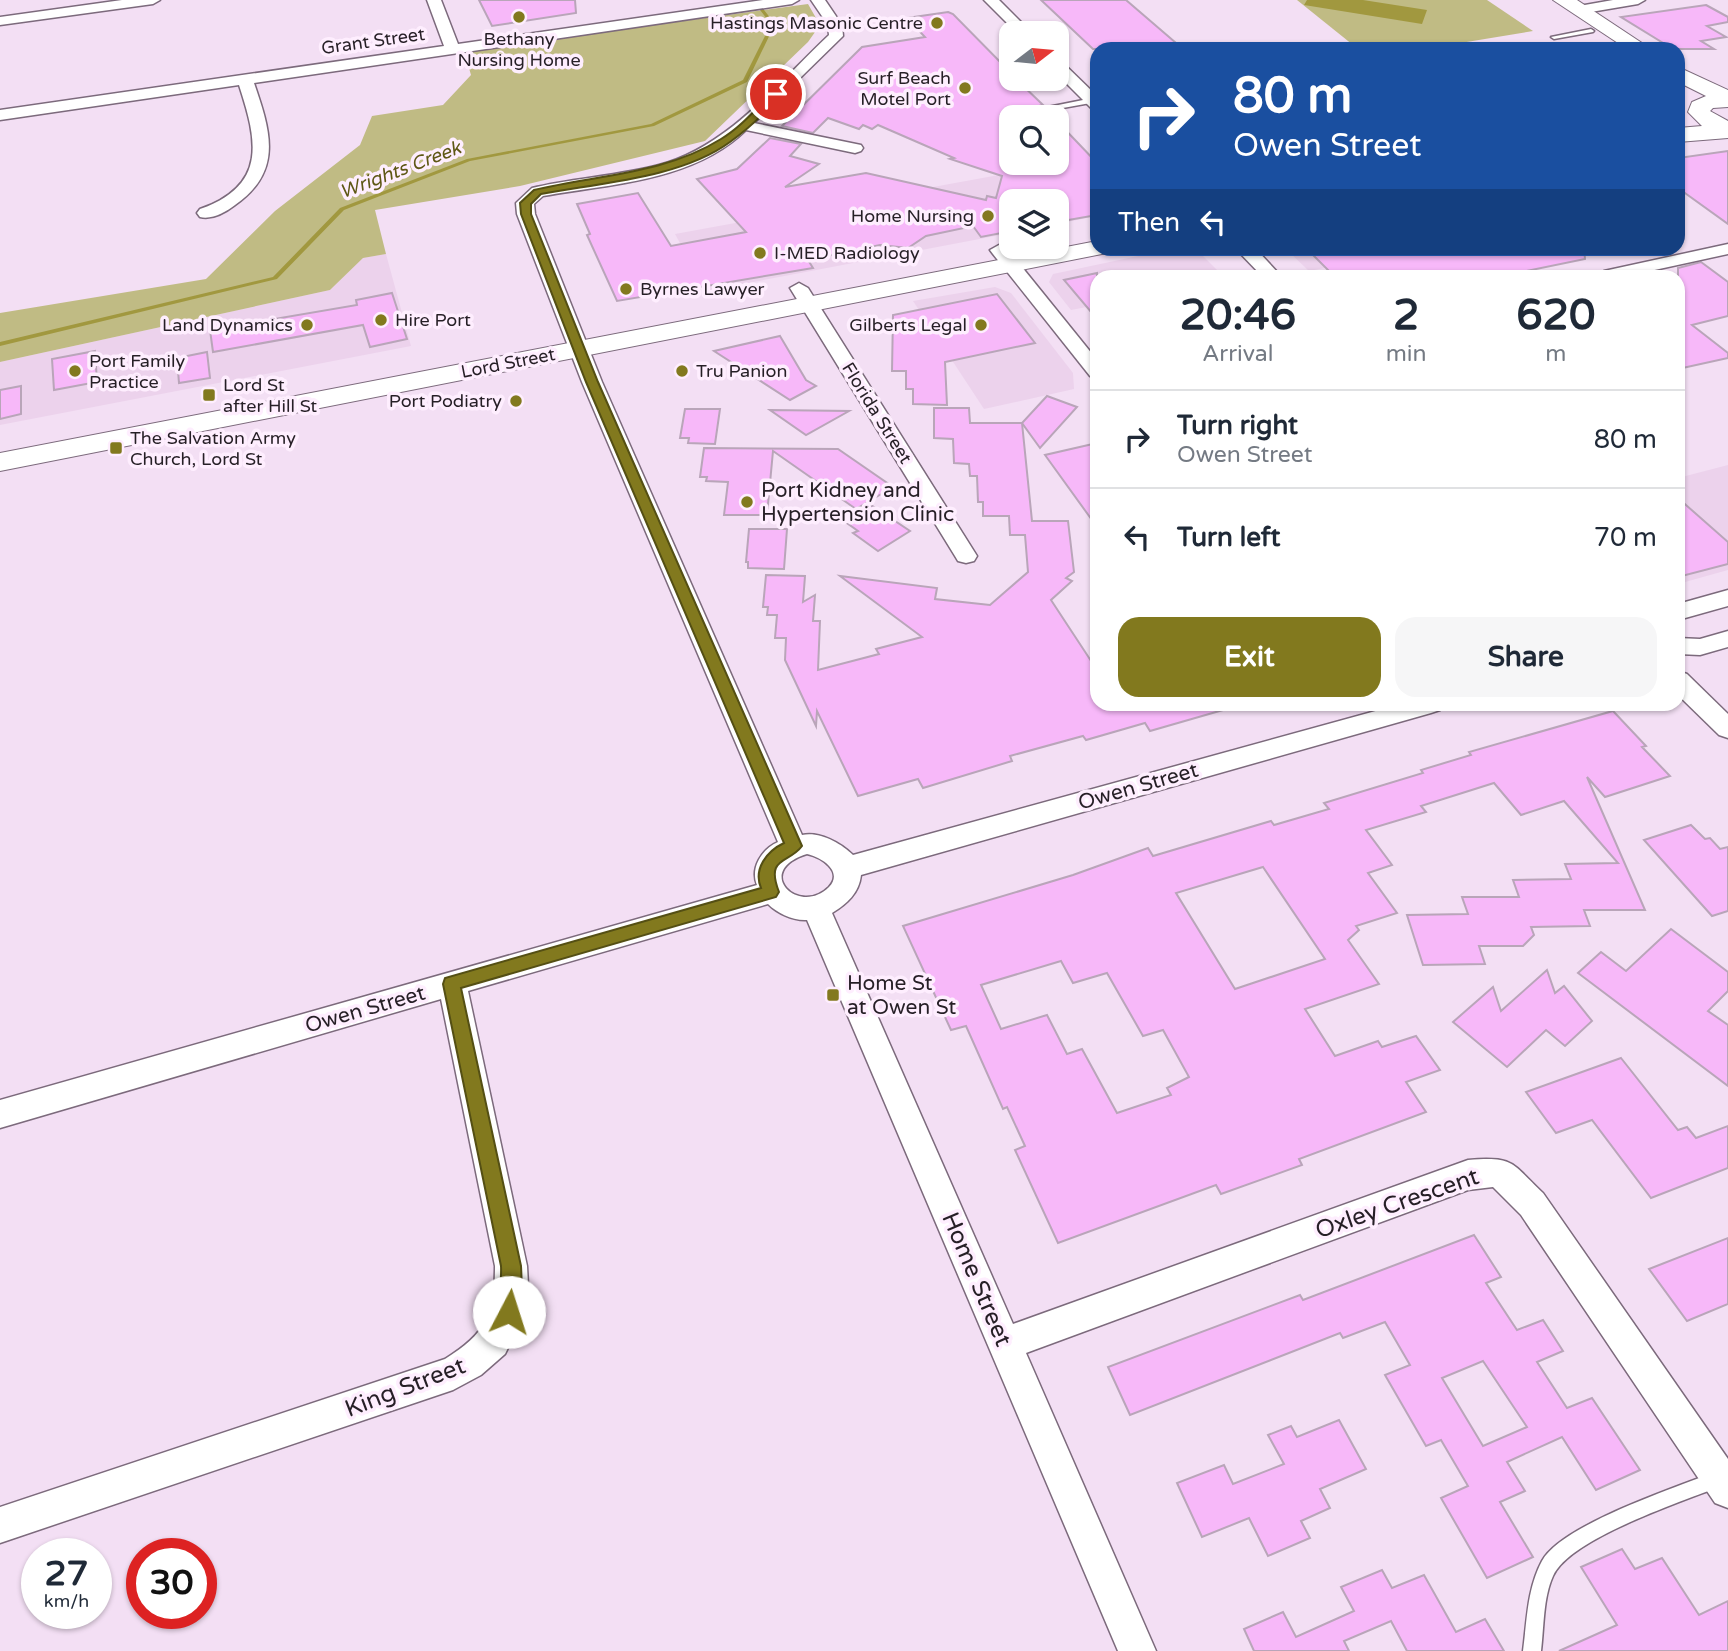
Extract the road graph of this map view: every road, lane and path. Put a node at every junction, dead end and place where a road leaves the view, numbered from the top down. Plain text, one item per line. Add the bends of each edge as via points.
1 (153, 0) edge
2 (434, 0) edge
3 (684, 0) edge
4 (792, 0) edge
5 (818, 0) edge
6 (991, 0) edge
7 (1541, 0) edge
8 (1638, 0) edge
9 (774, 3) joint
10 (1571, 5) edge
11 (744, 7) joint
12 (694, 15) junction
13 (0, 21) edge
14 (1013, 21) edge
15 (1591, 31) junction
16 (1554, 37) dead end
17 (1608, 42) edge
18 (1630, 42) edge
19 (453, 49) junction
20 (1685, 76) edge
21 (1069, 77) edge
22 (245, 79) junction
23 (1090, 97) edge
24 (1728, 100) edge
25 (1090, 103) edge
26 (1069, 106) edge
27 (1692, 113) edge
28 (0, 115) edge
29 (743, 125) junction
30 (1728, 130) edge
31 (1685, 134) edge
32 (855, 148) dead end
33 (538, 192) joint
34 (206, 213) dead end
35 (1090, 232) edge
36 (1069, 237) edge
37 (1090, 249) edge
38 (1728, 249) edge
39 (1069, 250) edge
40 (999, 256) edge
41 (1252, 256) edge
42 (1013, 259) edge
43 (1266, 270) edge
44 (1632, 270) edge
45 (804, 296) junction
46 (576, 341) junction
47 (1090, 363) edge
48 (0, 442) edge
49 (0, 462) edge
50 (966, 556) dead end
51 (1728, 598) edge
52 (1685, 610) edge
53 (1728, 639) edge
54 (1685, 646) edge
55 (1685, 687) edge
56 (1406, 711) edge
57 (1728, 729) edge
58 (793, 846) junction
59 (846, 868) junction
60 (770, 892) junction
61 (816, 908) junction
62 (452, 984) junction
63 (0, 1114) edge
64 (1005, 1344) junction
65 (1724, 1484) edge
66 (0, 1525) edge
67 (1137, 1651) edge
68 (1532, 1651) edge

1 - 13 street
2 - 19 street
3 - 12 street
4 - 9 street, Grant Street
5 - 29 street via 835,25 836,36
6 - 14 street
7 - 15 main road
8 - 10 street
9 - 11 street, Grant Street
10 - 18 main road
11 - 12 street, Grant Street
12 - 19 street, Grant Street
15 - 16 lane
15 - 17 main road
19 - 22 street, Grant Street
20 - 24 main road
21 - 23 street
22 - 28 street, Grant Street
22 - 34 street via 262,130 261,166 235,199
24 - 27 main road via 1707,102
25 - 26 lane
27 - 30 main road
29 - 32 street
29 - 33 street via 727,140 663,169
30 - 31 main road
33 - 46 street via 525,203 526,214
35 - 36 main road
37 - 39 main road, Lord Street
38 - 44 street
40 - 45 main road, Lord Street
41 - 43 street
42 - 47 street
45 - 46 main road, Lord Street
45 - 50 street, Florida Street
46 - 48 main road, Lord Street
46 - 49 main road, Lord Street
46 - 58 street
51 - 52 street
53 - 54 street
55 - 57 street
56 - 59 street, Owen Street
58 - 59 street via 820,845 841,858
58 - 60 street via 781,851 767,870
59 - 61 street via 844,888
60 - 61 street via 789,906
60 - 62 street, Owen Street
61 - 64 street, Home Street
62 - 63 street, Owen Street
62 - 66 street, King Street via 511,1266 509,1312 503,1331 489,1349 453,1373
64 - 65 street, Oxley Crescent via 1468,1175 1499,1172 1532,1204
64 - 67 street, Home Street
65 - 68 lane via 1578,1540 1555,1557 1542,1581

